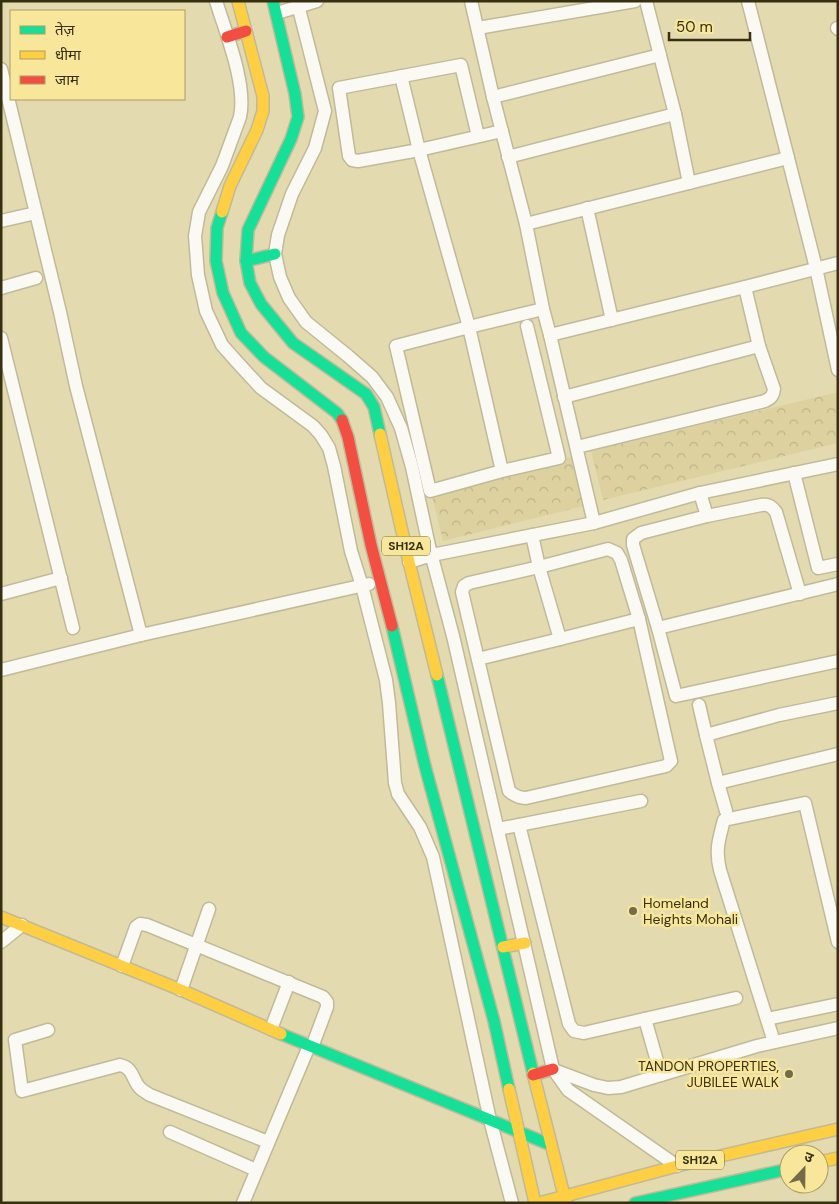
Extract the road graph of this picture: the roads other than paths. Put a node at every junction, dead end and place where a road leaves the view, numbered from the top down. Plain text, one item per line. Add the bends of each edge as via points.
1 (216, 1) edge
2 (238, 1) edge
3 (317, 1) edge
4 (471, 1) edge
5 (635, 1) edge
6 (646, 1) edge
7 (748, 1) edge
8 (298, 4) edge
9 (275, 7) edge
10 (478, 28) junction
11 (246, 31) junction
12 (227, 37) junction
13 (660, 55) junction
14 (1, 69) edge
15 (401, 76) junction
16 (493, 97) junction
17 (675, 114) junction
18 (502, 131) junction
19 (478, 136) junction
20 (419, 150) junction
21 (508, 156) junction
22 (788, 158) junction
23 (689, 183) junction
24 (587, 208) junction
25 (36, 213) junction
26 (1, 221) edge
27 (526, 224) junction
28 (274, 254) junction
29 (246, 262) junction
30 (838, 263) edge
31 (816, 268) junction
32 (36, 278) dead end
33 (745, 287) junction
34 (1, 288) edge
35 (543, 309) junction
36 (612, 320) junction
37 (527, 326) dead end
38 (469, 327) junction
39 (550, 335) junction
40 (1, 338) edge
41 (759, 346) junction
42 (838, 370) edge
43 (564, 397) junction
44 (577, 447) junction
45 (838, 464) edge
46 (502, 471) junction
47 (794, 473) junction
48 (700, 493) junction
49 (707, 516) junction
50 (594, 523) junction
51 (532, 535) junction
52 (432, 555) junction
53 (409, 562) junction
54 (838, 564) edge
55 (539, 567) junction
56 (61, 578) junction
57 (381, 581) junction
58 (838, 584) edge
59 (362, 586) junction
60 (1, 594) edge
61 (800, 594) junction
62 (639, 619) junction
63 (74, 628) dead end
64 (658, 628) junction
65 (141, 635) junction
66 (560, 639) junction
67 (478, 659) junction
68 (838, 661) edge
69 (1, 670) edge
70 (838, 703) edge
71 (699, 705) dead end
72 (706, 735) junction
73 (838, 754) edge
74 (718, 783) junction
75 (641, 801) dead end
76 (726, 811) dead end
77 (518, 825) junction
78 (498, 829) junction
79 (523, 842) junction
80 (502, 847) junction
81 (209, 909) dead end
82 (1, 917) edge
83 (22, 925) junction
84 (1, 942) edge
85 (838, 942) edge
86 (524, 943) junction
87 (197, 946) junction
88 (503, 947) junction
89 (122, 966) junction
90 (289, 982) junction
91 (181, 990) junction
92 (736, 998) dead end
93 (838, 1004) edge
94 (644, 1019) junction
95 (768, 1023) junction
96 (838, 1028) edge
97 (271, 1029) junction
98 (48, 1030) dead end
99 (774, 1042) junction
100 (311, 1046) junction
101 (553, 1070) junction
102 (534, 1075) junction
103 (661, 1075) junction
104 (490, 1120) junction
105 (838, 1129) edge
106 (170, 1132) dead end
107 (519, 1132) junction
108 (268, 1142) junction
109 (551, 1145) junction
110 (676, 1166) junction
111 (256, 1170) junction
112 (779, 1171) edge
113 (565, 1199) edge
114 (660, 1200) edge
115 (243, 1203) edge
116 (512, 1203) edge
117 (535, 1203) edge
118 (539, 1203) edge
119 (635, 1203) edge

1 - 12 street
2 - 11 main road, SH12A
3 - 8 street
4 - 10 street
5 - 10 street
6 - 13 street
7 - 22 street
8 - 9 street
8 - 28 street via 326,111 315,148 292,194
9 - 29 main road, SH12A via 298,117 292,138 248,230
10 - 16 street
11 - 12 main road
11 - 57 main road, SH12A via 264,111 230,186 217,228 216,261 224,293 241,333 264,357 340,410
12 - 59 street via 239,75 242,109 222,166 199,212 195,236 198,275 206,311 222,345 238,364 261,388 314,426 329,448 351,551
13 - 16 street
13 - 17 street
14 - 25 street
15 - 19 street via 461,65
15 - 20 street
15 - 20 street via 339,88 349,156 358,161
16 - 18 street
17 - 21 street
17 - 23 street
18 - 19 street
18 - 21 street
19 - 20 street
20 - 38 street
21 - 27 street
22 - 23 street
22 - 31 street
23 - 24 street
24 - 27 street
24 - 36 street
25 - 26 street
25 - 65 street via 76,386
27 - 35 street
28 - 29 main road
28 - 52 street via 289,298 306,322 372,377 387,397 401,428
29 - 53 main road, SH12A via 250,283 261,304 294,343 355,390 366,394 374,407
30 - 31 street
31 - 33 street
31 - 42 street
32 - 34 street
33 - 36 street
33 - 41 street
35 - 38 street
35 - 39 street
36 - 39 street
37 - 46 street via 559,458
38 - 46 street
38 - 46 street via 396,346 430,491
39 - 43 street
40 - 56 street
41 - 43 street
41 - 44 street via 774,389 770,399
43 - 44 street
44 - 50 street
45 - 47 street
47 - 48 street
47 - 54 street via 818,568
48 - 49 street
48 - 50 street
49 - 61 street via 767,504 771,506 776,512
49 - 64 street via 641,533 633,539
50 - 51 street
51 - 52 street
51 - 55 street
52 - 53 street
52 - 78 street
53 - 88 main road, SH12A
55 - 62 street via 608,549 617,553
55 - 66 street
55 - 67 street via 464,586 462,592
56 - 60 street
56 - 63 street
57 - 59 street
57 - 107 main road, SH12A via 424,766 494,1021
58 - 61 street
59 - 65 street
59 - 104 street via 390,703 395,783 433,857
61 - 64 street
62 - 66 street
62 - 67 street via 670,756 666,766 526,798 513,795 509,791
64 - 68 street via 676,696
65 - 69 street
66 - 67 street
70 - 72 street
71 - 72 street
72 - 74 street
73 - 74 street
74 - 76 street
75 - 77 street
77 - 78 street
77 - 79 street
78 - 80 street
79 - 80 street
79 - 94 street via 569,1024 574,1031 584,1033
80 - 86 street
81 - 87 street
82 - 83 main road
83 - 84 street
83 - 89 main road
85 - 95 street via 805,803 724,820 717,858
86 - 88 main road
86 - 101 street
87 - 89 street via 140,924
87 - 90 street
87 - 91 street
88 - 102 main road, SH12A
89 - 91 main road
90 - 97 street
90 - 100 street via 324,996 327,1002
91 - 97 main road
92 - 94 street
93 - 95 street
94 - 103 street
95 - 99 street
96 - 99 street
97 - 100 main road
98 - 108 street via 15,1040 22,1091 126,1066 142,1090
99 - 103 street
100 - 104 main road
100 - 108 street
101 - 102 main road
101 - 103 street via 608,1088
101 - 110 street via 568,1090
102 - 109 main road, SH12A
104 - 107 main road
104 - 116 street
105 - 110 main road, SH12A
106 - 111 street
107 - 109 main road
107 - 117 main road, SH12A
108 - 111 street
109 - 113 main road, SH12A
110 - 113 main road, SH12A
111 - 115 street
112 - 114 main road, SH12A
113 - 118 main road, SH12A
114 - 119 main road, SH12A

